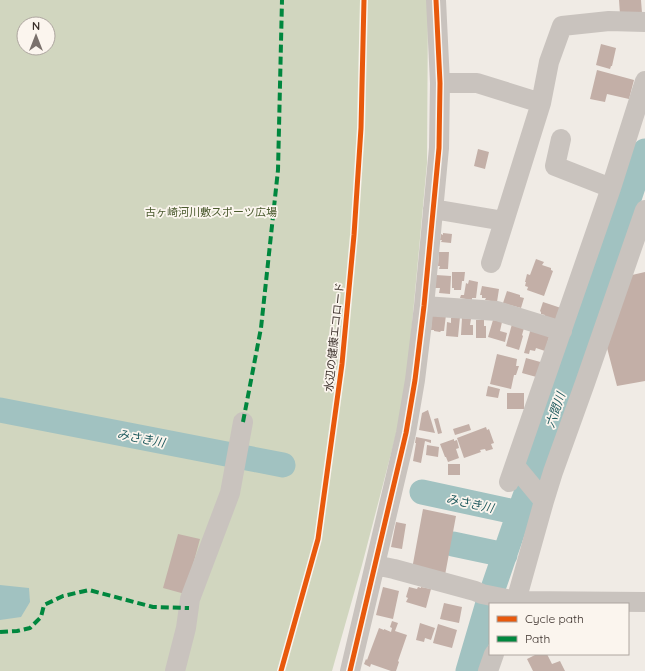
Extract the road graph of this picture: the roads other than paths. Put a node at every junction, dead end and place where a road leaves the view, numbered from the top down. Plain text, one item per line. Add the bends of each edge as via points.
1 (436, 0) edge
2 (645, 22) edge
3 (645, 81) edge
4 (440, 83) junction
5 (541, 103) junction
6 (561, 139) dead end
7 (611, 188) junction
8 (433, 210) junction
9 (645, 210) edge
10 (504, 221) junction
11 (491, 263) dead end
12 (424, 306) junction
13 (562, 330) junction
14 (243, 422) dead end
15 (544, 501) junction
16 (375, 566) junction
17 (512, 602) edge
18 (645, 602) edge
19 (494, 655) edge
20 (175, 671) edge
21 (350, 671) edge
22 (488, 671) edge

1 - 4 street
2 - 5 street via 609,21 562,26 549,62
3 - 7 street
4 - 5 street via 477,83
4 - 8 street via 439,148
5 - 10 street
6 - 7 street via 554,166
7 - 13 street
8 - 10 street
8 - 12 street
9 - 15 street
10 - 11 street
12 - 13 street via 497,312
12 - 16 street via 406,433
13 - 15 street via 512,474
14 - 20 street via 230,493 190,599
15 - 17 street
16 - 17 street
16 - 21 street
17 - 18 street
19 - 22 street

